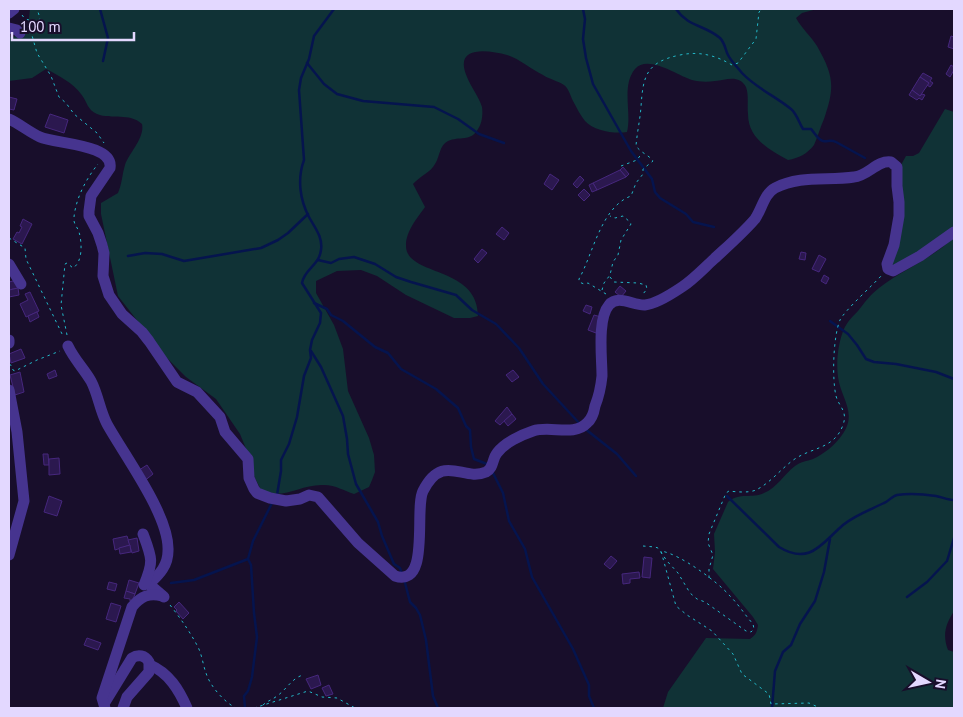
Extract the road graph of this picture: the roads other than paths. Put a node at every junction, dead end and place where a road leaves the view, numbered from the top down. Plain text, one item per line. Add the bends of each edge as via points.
1 (14, 9) edge
2 (9, 13) edge
3 (9, 119) edge
4 (954, 232) edge
5 (9, 264) edge
6 (20, 284) dead end
7 (69, 350) road end
8 (9, 390) edge
9 (143, 534) dead end
10 (9, 555) edge
11 (138, 600) junction
12 (150, 665) junction
13 (103, 707) edge
14 (123, 708) edge
15 (187, 708) edge

1 - 2 street
3 - 4 street via 41,138 105,155 111,164 91,196 88,211 104,253 103,276 109,295 122,314 142,332 177,382 197,392 220,417 225,432 248,459 249,478 257,493 286,501 309,495 318,498 358,542 399,577 410,574 417,564 422,494 436,475 450,469 484,473 491,468 504,446 523,436 542,429 578,429 586,424 601,384 601,333 607,307 615,301 650,304 687,283 744,232 769,194 778,187 812,179 862,176 886,161 897,165 899,216 888,269 893,270 920,256
5 - 6 street
7 - 11 street via 92,382 106,423 160,518 167,540 165,567 150,583 164,597 151,594
8 - 10 street via 24,500
9 - 11 street via 152,564
11 - 13 street via 129,614 102,698
12 - 13 street via 145,657 132,658
12 - 14 street via 149,672 127,697
12 - 15 street via 161,669 180,692

